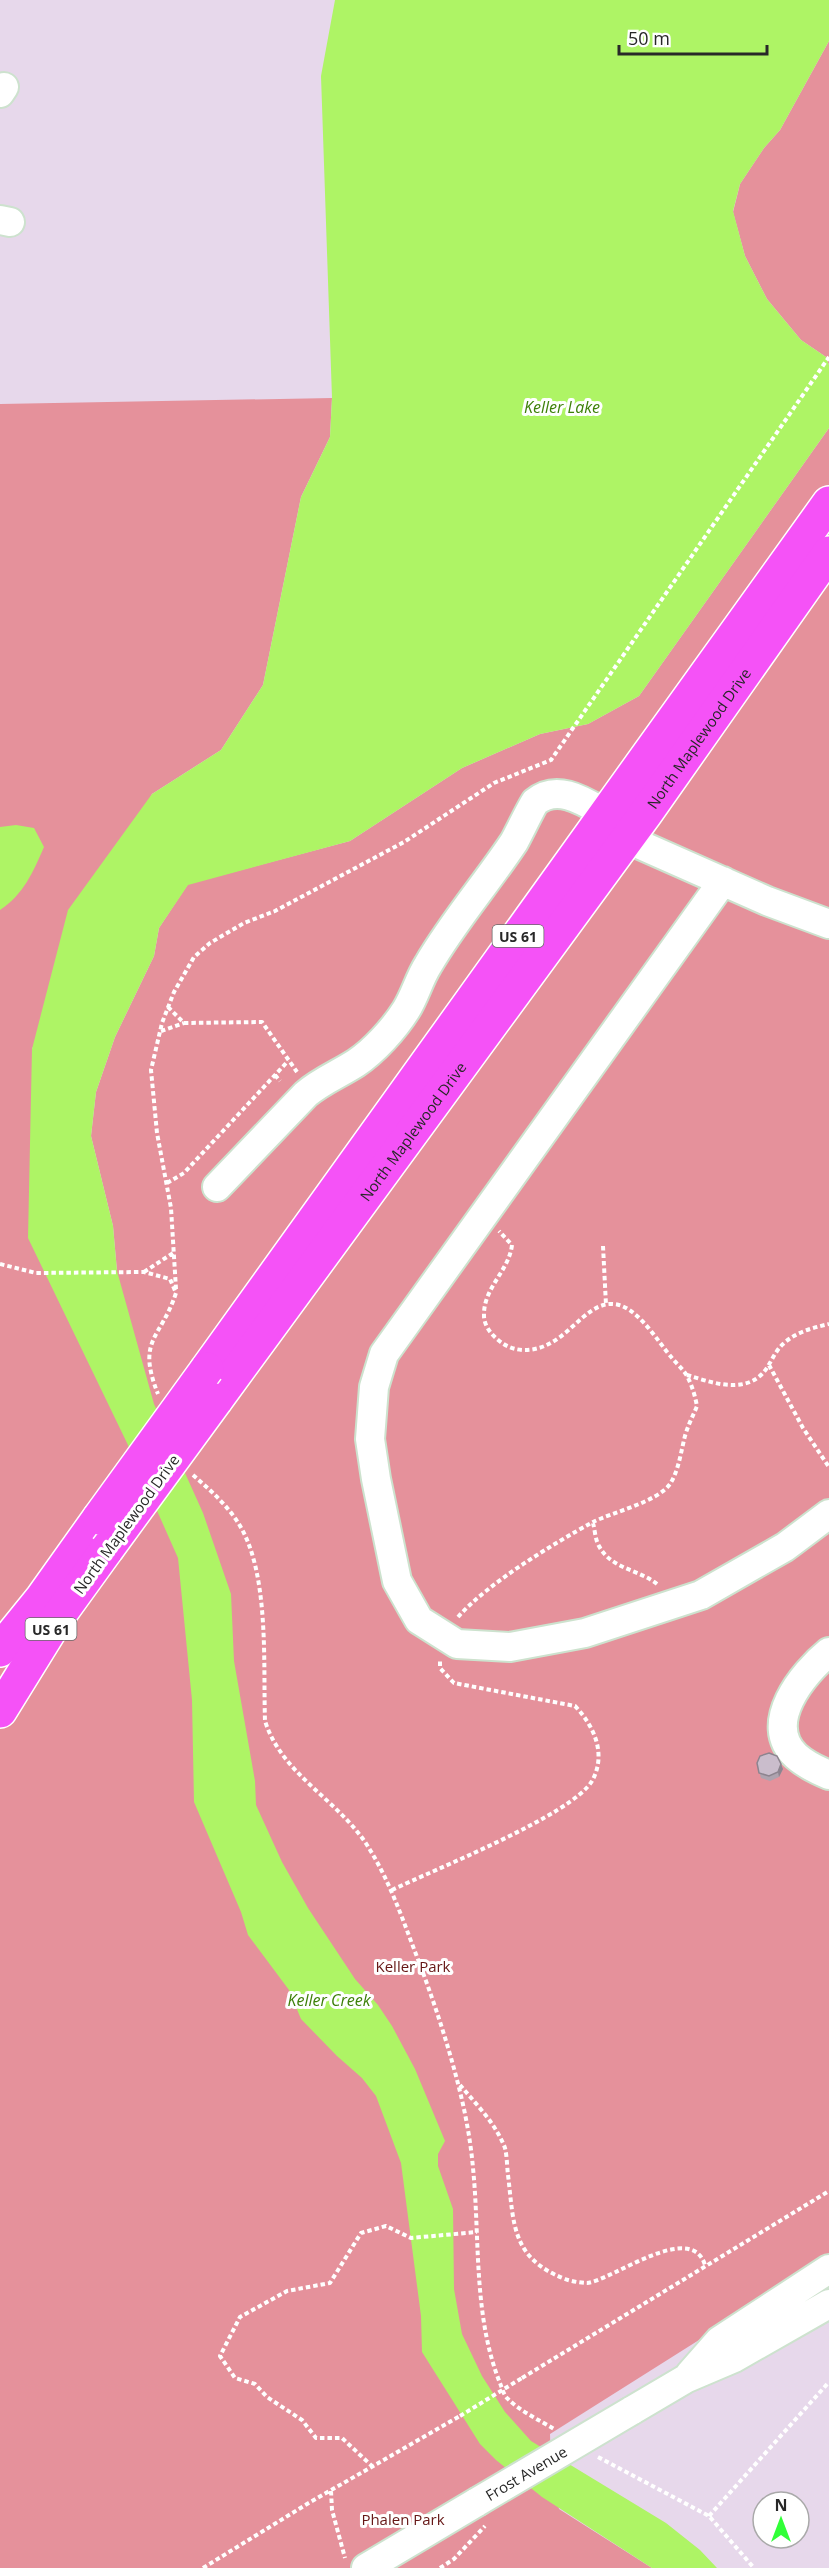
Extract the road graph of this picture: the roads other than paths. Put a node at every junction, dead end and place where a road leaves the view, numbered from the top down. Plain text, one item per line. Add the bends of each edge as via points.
1 (829, 503) edge
2 (829, 554) edge
3 (606, 814) junction
4 (627, 839) junction
5 (678, 861) junction
6 (723, 881) junction
7 (700, 913) junction
8 (829, 924) edge
9 (217, 1188) dead end
10 (829, 1514) edge
11 (103, 1534) junction
12 (0, 1650) edge
13 (829, 1652) edge
14 (0, 1711) edge
15 (829, 1775) edge
16 (829, 2269) edge
17 (829, 2304) edge
18 (687, 2378) junction
19 (356, 2565) edge

1 - 3 main road, North Maplewood Drive / US 61
2 - 4 main road, North Maplewood Drive / US 61
3 - 9 street via 575,796 550,794 534,803 512,844 427,966 406,1010 383,1038 357,1062 310,1090
3 - 11 main road, North Maplewood Drive / US 61, bridge via 207,1368
4 - 5 street
4 - 11 main road, North Maplewood Drive / US 61, bridge via 216,1400
5 - 6 street
5 - 7 street via 689,878
6 - 7 street
6 - 8 street
7 - 10 street via 384,1354 374,1387 370,1439 397,1581 419,1620 457,1644 510,1647 585,1633 701,1595 785,1547
11 - 12 main road, North Maplewood Drive / US 61 via 42,1598
11 - 14 main road, North Maplewood Drive / US 61 via 60,1614
13 - 15 street via 806,1674 788,1701 783,1722 785,1738 794,1755
16 - 18 street, Frost Avenue via 719,2341
17 - 18 street, Frost Avenue via 734,2358
18 - 19 street, Frost Avenue, bridge via 631,2411 485,2510

